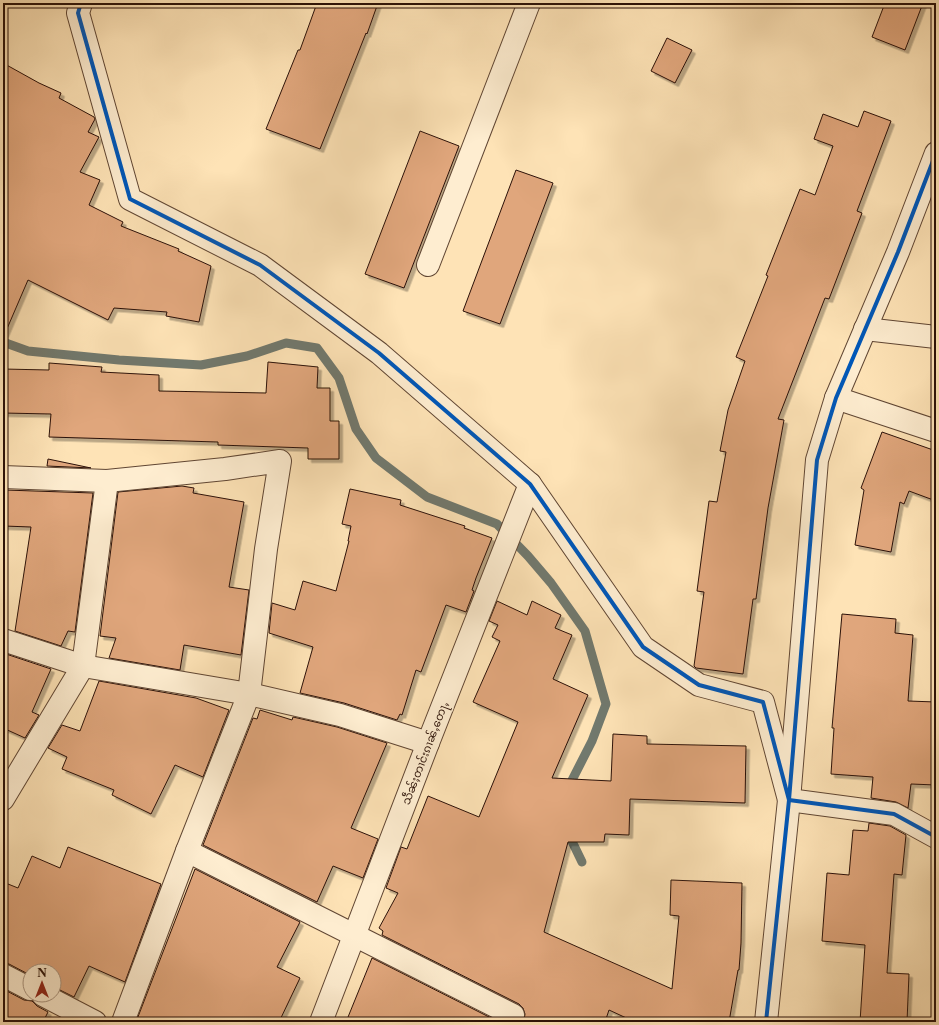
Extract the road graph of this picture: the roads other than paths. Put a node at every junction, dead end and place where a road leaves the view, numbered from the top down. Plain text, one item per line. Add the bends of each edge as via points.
1 (81, 3) edge
2 (530, 3) edge
3 (936, 153) edge
4 (428, 265) dead end
5 (865, 329) junction
6 (936, 337) edge
7 (836, 398) junction
8 (936, 431) edge
9 (3, 477) edge
10 (107, 481) junction
11 (530, 484) junction
12 (3, 640) edge
13 (84, 666) junction
14 (249, 694) junction
15 (428, 743) junction
16 (3, 799) edge
17 (789, 800) junction
18 (936, 837) edge
19 (187, 851) junction
20 (354, 936) junction
21 (3, 975) edge
22 (22, 985) edge
23 (58, 1003) edge
24 (513, 1015) dead end
25 (95, 1022) edge
26 (123, 1022) edge
27 (321, 1022) edge
28 (766, 1022) edge

1 - 11 street via 78,12 130,198 260,265 379,353
2 - 4 street
3 - 5 street
5 - 6 street
5 - 7 street
7 - 8 street
7 - 17 street via 817,460
9 - 10 street
10 - 13 street
10 - 14 street via 280,461 266,548
11 - 15 street, သဵၼ်ႈတၢင်းၵၢၼ်ႇတေႃႇ
11 - 17 street via 643,647 699,685 763,702
12 - 13 street
13 - 14 street
13 - 16 street
14 - 15 street via 340,715
14 - 19 street
15 - 20 street, သဵၼ်ႈတၢင်းၵၢၼ်ႇတေႃႇ
17 - 18 street via 894,814
17 - 28 street
19 - 20 street
19 - 26 street
20 - 24 street
20 - 27 street, သဵၼ်ႈတၢင်းၵၢၼ်ႇတေႃႇ
21 - 22 street
23 - 25 street

